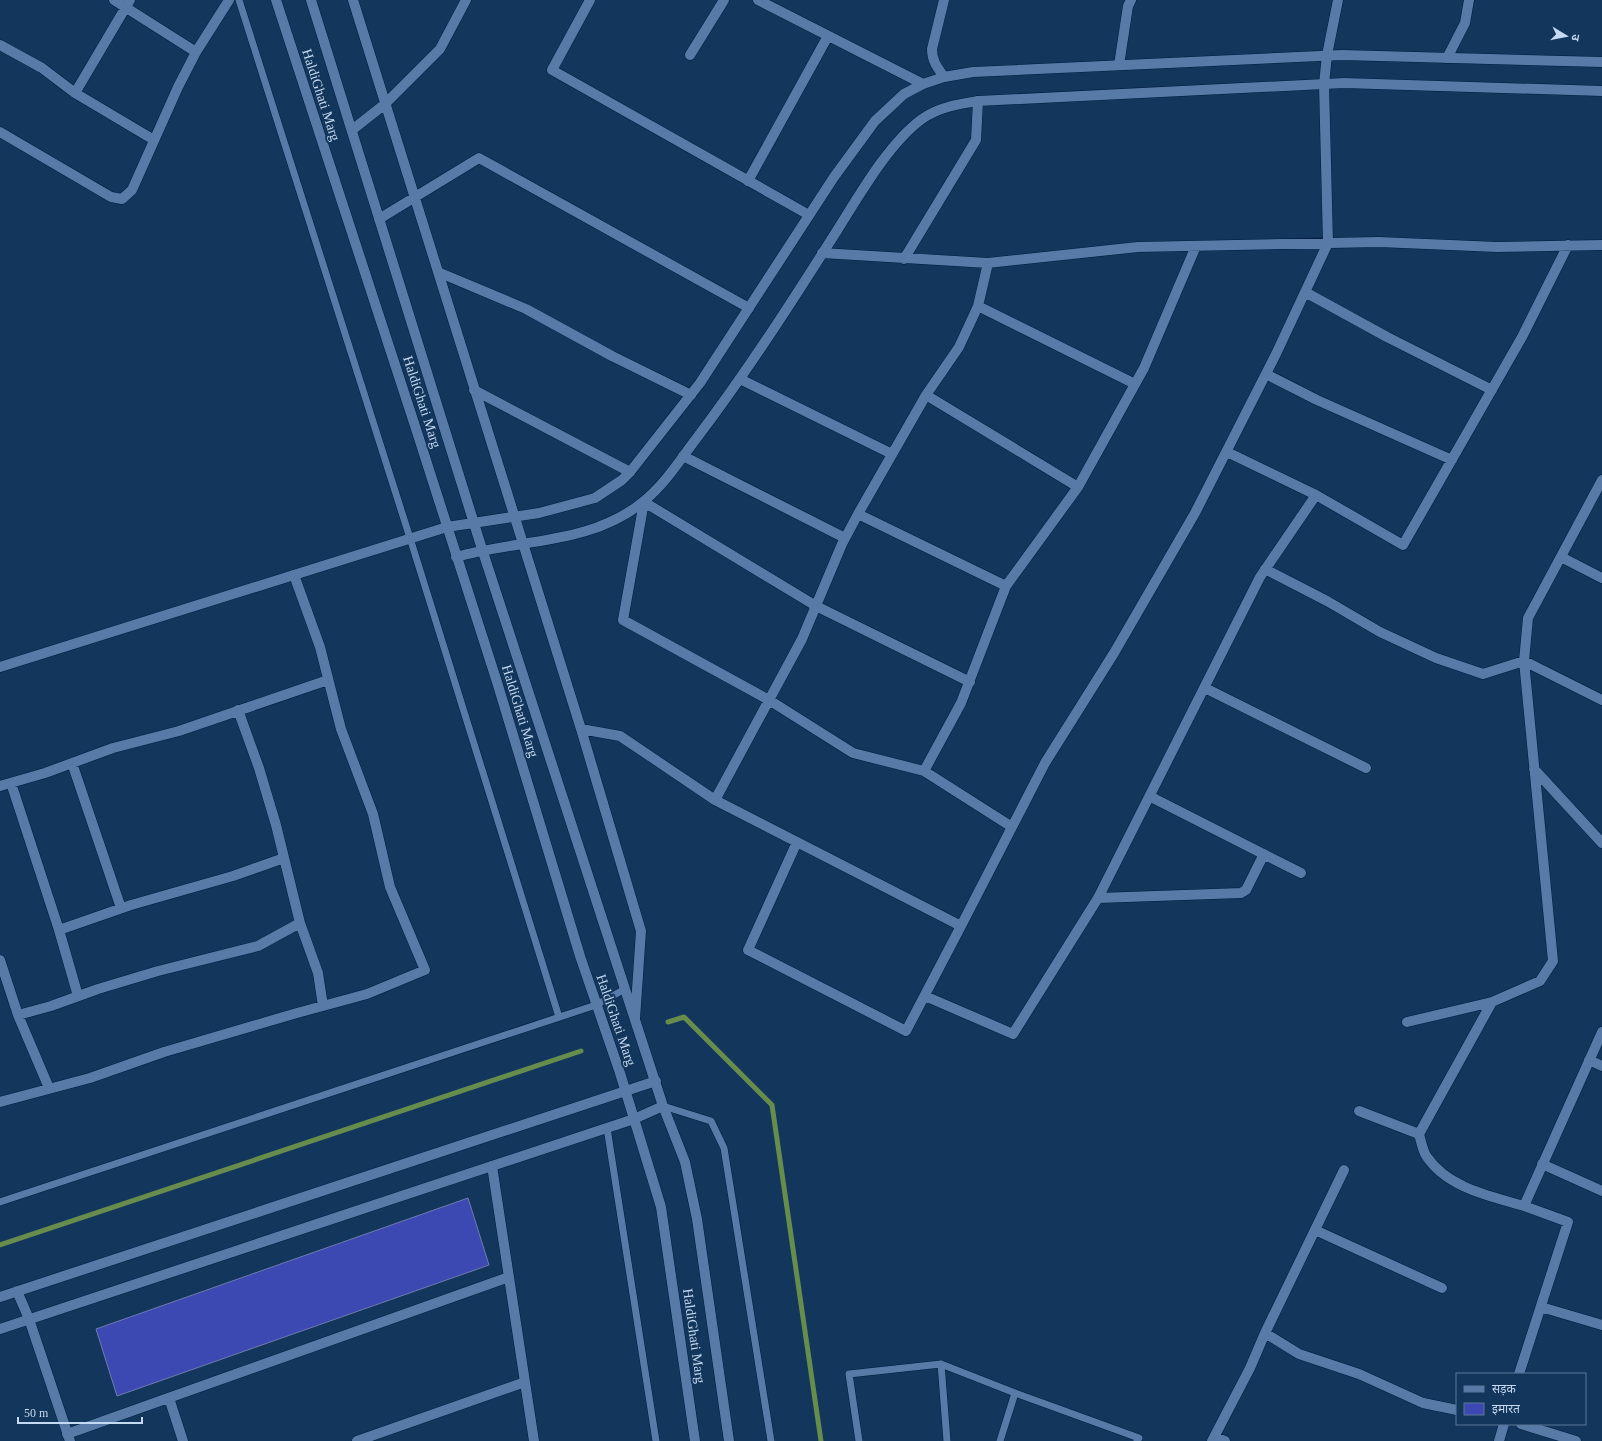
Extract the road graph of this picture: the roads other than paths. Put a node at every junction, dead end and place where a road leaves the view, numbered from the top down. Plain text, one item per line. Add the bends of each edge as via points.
1 (114, 0) edge
2 (229, 0) edge
3 (238, 0) edge
4 (276, 0) edge
5 (312, 0) edge
6 (353, 0) edge
7 (466, 0) edge
8 (590, 0) edge
9 (724, 0) edge
10 (758, 0) edge
11 (944, 0) edge
12 (1131, 0) edge
13 (1338, 0) edge
14 (1469, 0) edge
15 (128, 4) edge
16 (828, 36) junction
17 (0, 45) edge
18 (196, 52) junction
19 (690, 55) dead end
20 (1327, 55) junction
21 (1447, 58) junction
22 (1602, 62) edge
23 (1119, 65) junction
24 (944, 77) junction
25 (923, 84) junction
26 (1324, 84) junction
27 (1602, 91) edge
28 (75, 93) junction
29 (978, 101) junction
30 (385, 104) junction
31 (352, 130) junction
32 (0, 132) edge
33 (154, 140) junction
34 (748, 181) junction
35 (414, 196) junction
36 (809, 215) junction
37 (379, 219) junction
38 (1328, 243) junction
39 (1568, 245) junction
40 (1602, 245) edge
41 (1196, 246) junction
42 (822, 253) junction
43 (904, 259) junction
44 (988, 263) junction
45 (438, 272) junction
46 (1305, 292) junction
47 (978, 306) junction
48 (749, 308) junction
49 (1266, 374) junction
50 (740, 379) junction
51 (1135, 384) junction
52 (474, 390) junction
53 (1492, 390) junction
54 (691, 395) junction
55 (926, 395) junction
56 (1227, 452) junction
57 (892, 454) junction
58 (683, 456) junction
59 (1452, 460) junction
60 (630, 472) junction
61 (1602, 480) edge
62 (1078, 487) junction
63 (1316, 494) junction
64 (644, 502) junction
65 (858, 514) junction
66 (514, 516) junction
67 (473, 522) junction
68 (447, 526) junction
69 (410, 538) junction
70 (845, 538) junction
71 (523, 544) junction
72 (482, 549) junction
73 (456, 557) junction
74 (1561, 557) junction
75 (1265, 569) junction
76 (294, 575) junction
77 (1602, 578) edge
78 (1006, 586) junction
79 (816, 606) junction
80 (1524, 661) junction
81 (0, 667) edge
82 (328, 680) junction
83 (970, 682) junction
84 (1205, 688) junction
85 (769, 700) junction
86 (1602, 700) edge
87 (238, 710) junction
88 (580, 729) junction
89 (72, 763) junction
90 (1366, 768) dead end
91 (1534, 769) junction
92 (924, 771) junction
93 (11, 783) junction
94 (0, 786) edge
95 (1151, 797) junction
96 (715, 800) junction
97 (1012, 827) junction
98 (797, 842) junction
99 (1602, 843) edge
100 (1264, 854) junction
101 (284, 858) junction
102 (1302, 873) dead end
103 (1098, 898) junction
104 (121, 908) junction
105 (300, 923) junction
106 (961, 926) junction
107 (59, 930) junction
108 (0, 960) edge
109 (625, 989) junction
110 (78, 996) junction
111 (925, 996) junction
112 (1492, 1002) junction
113 (596, 1005) junction
114 (323, 1006) junction
115 (18, 1015) junction
116 (559, 1017) junction
117 (635, 1019) junction
118 (1407, 1022) dead end
119 (1602, 1032) edge
120 (1589, 1060) junction
121 (1602, 1066) edge
122 (656, 1081) junction
123 (49, 1088) junction
124 (625, 1091) junction
125 (0, 1102) edge
126 (664, 1106) junction
127 (1359, 1111) dead end
128 (634, 1119) junction
129 (607, 1128) junction
130 (1420, 1134) junction
131 (1542, 1164) junction
132 (492, 1166) junction
133 (1344, 1170) dead end
134 (1602, 1191) edge
135 (0, 1202) edge
136 (1524, 1206) junction
137 (1315, 1230) junction
138 (509, 1277) junction
139 (1442, 1288) dead end
140 (17, 1291) junction
141 (0, 1297) edge
142 (1541, 1307) junction
143 (29, 1319) junction
144 (1602, 1325) edge
145 (0, 1329) edge
146 (1265, 1333) junction
147 (941, 1364) junction
148 (1519, 1373) edge
149 (525, 1382) junction
150 (1015, 1393) junction
151 (169, 1398) junction
152 (1456, 1410) edge
153 (1504, 1425) edge
154 (1524, 1425) edge
155 (69, 1438) edge
156 (1213, 1439) edge
157 (184, 1441) edge
158 (357, 1441) edge
159 (534, 1441) edge
160 (656, 1441) edge
161 (695, 1441) edge
162 (729, 1441) edge
163 (771, 1441) edge
164 (859, 1441) edge
165 (947, 1441) edge
166 (1000, 1441) edge
167 (1137, 1441) edge
168 (1225, 1441) edge
169 (1499, 1441) edge
170 (1576, 1441) edge

1 - 15 street
2 - 18 street
3 - 69 lane
4 - 68 street, HaldiGhati Marg
5 - 31 street, HaldiGhati Marg
6 - 30 street
7 - 30 street via 440,49
8 - 34 street via 552,70
9 - 19 street
10 - 16 street
11 - 24 street via 932,53 934,63
12 - 23 street
13 - 20 street
14 - 21 street via 1465,23
15 - 18 street
15 - 28 street
16 - 25 street
16 - 34 street
17 - 28 street via 42,68
18 - 33 street
20 - 21 street
20 - 23 street
20 - 26 street
21 - 22 street
23 - 24 street via 973,72
24 - 25 street
25 - 36 street via 904,94 875,121
26 - 27 street
26 - 29 street
26 - 38 street
28 - 33 street
29 - 42 street via 938,110 910,129 861,192
29 - 43 street via 976,140
30 - 31 street
30 - 35 street
31 - 37 street, HaldiGhati Marg
32 - 33 street via 111,197 122,199 132,190
34 - 36 street
35 - 37 street
35 - 45 street
35 - 48 street via 479,158
36 - 48 street
37 - 67 street, HaldiGhati Marg
38 - 39 street via 1378,242 1498,247
38 - 41 street
38 - 46 street
39 - 40 street
39 - 53 street via 1522,338
41 - 44 street via 1138,247
41 - 51 street
42 - 43 street
42 - 50 street
43 - 44 street
44 - 47 street
45 - 52 street
45 - 54 street via 526,309
46 - 49 street
46 - 53 street
47 - 51 street
47 - 55 street via 959,347
48 - 54 street
49 - 56 street
49 - 59 street via 1317,400
50 - 57 street
50 - 58 street
51 - 62 street
52 - 60 street
52 - 66 street
53 - 59 street
54 - 60 street
55 - 57 street
55 - 62 street
56 - 63 street
56 - 97 street via 1114,653 1045,763
57 - 65 street
58 - 64 street
58 - 70 street
59 - 63 street via 1403,545
60 - 66 street via 596,498 539,513
61 - 74 street
62 - 78 street
63 - 75 street
64 - 71 street via 610,523 547,541
64 - 79 street
64 - 85 street via 623,620
65 - 70 street
65 - 78 street
66 - 67 street
66 - 71 street
67 - 68 street
67 - 72 street, HaldiGhati Marg
68 - 69 street
68 - 73 street, HaldiGhati Marg
69 - 76 street
69 - 116 lane
70 - 79 street
71 - 72 street
71 - 88 street
72 - 73 street
72 - 109 street, HaldiGhati Marg
73 - 113 street, HaldiGhati Marg
74 - 77 street
74 - 80 street via 1528,618
75 - 80 street via 1380,632 1449,662 1483,674
75 - 84 street
76 - 81 street
76 - 82 street via 320,647
78 - 83 street
79 - 83 street
79 - 85 street via 802,639
80 - 86 street
80 - 91 street
82 - 87 street
82 - 114 street via 341,730 373,814 390,887 425,970 367,994
83 - 92 street
84 - 90 street
84 - 95 street
85 - 92 street via 852,753
85 - 96 street
87 - 89 street via 179,731 113,748
87 - 101 street via 261,776
88 - 96 street via 620,736
88 - 117 street via 641,931
89 - 93 street
89 - 104 street
91 - 99 street
91 - 112 street via 1553,961 1540,982
92 - 97 street
93 - 94 street
93 - 107 street
95 - 100 street
95 - 103 street
96 - 98 street
97 - 106 street
98 - 106 street
98 - 111 street via 748,950 906,1031
100 - 102 street
100 - 103 street via 1246,890 1242,893
101 - 104 street via 233,876
101 - 105 street
103 - 111 street via 1013,1034
104 - 107 street
105 - 110 street via 258,946 172,967
105 - 114 street via 318,973
106 - 111 street
107 - 110 street
108 - 115 street
109 - 113 lane
109 - 117 street, HaldiGhati Marg
110 - 115 street
112 - 118 street
112 - 130 street
113 - 116 lane
113 - 124 street, HaldiGhati Marg
114 - 123 street via 164,1052 90,1078
115 - 123 street
116 - 135 lane
117 - 122 street, HaldiGhati Marg
119 - 120 street
120 - 121 street
120 - 131 street
122 - 124 street
122 - 126 street, HaldiGhati Marg
123 - 125 street
124 - 128 street, HaldiGhati Marg
124 - 140 street
126 - 128 street
126 - 162 street, HaldiGhati Marg via 684,1162 697,1219
126 - 163 lane via 711,1121 724,1148
127 - 130 street
128 - 129 street
128 - 161 street, HaldiGhati Marg via 661,1207
129 - 132 street
129 - 160 lane
130 - 136 street via 1426,1157 1445,1176 1474,1191
131 - 134 street
131 - 136 street
132 - 138 street
132 - 143 street
133 - 137 street
136 - 142 street via 1568,1222
137 - 139 street
137 - 146 street
138 - 149 street
138 - 151 street
140 - 141 street
140 - 143 street
142 - 144 street
142 - 148 street
143 - 145 street
143 - 155 street
146 - 152 street via 1299,1354 1359,1374 1424,1403
146 - 156 street
147 - 150 lane
147 - 164 lane via 849,1374
147 - 165 lane
149 - 158 street
149 - 159 street
150 - 166 lane
150 - 167 lane via 1139,1438
151 - 155 street
151 - 157 street
153 - 169 street
154 - 170 street
156 - 168 street

